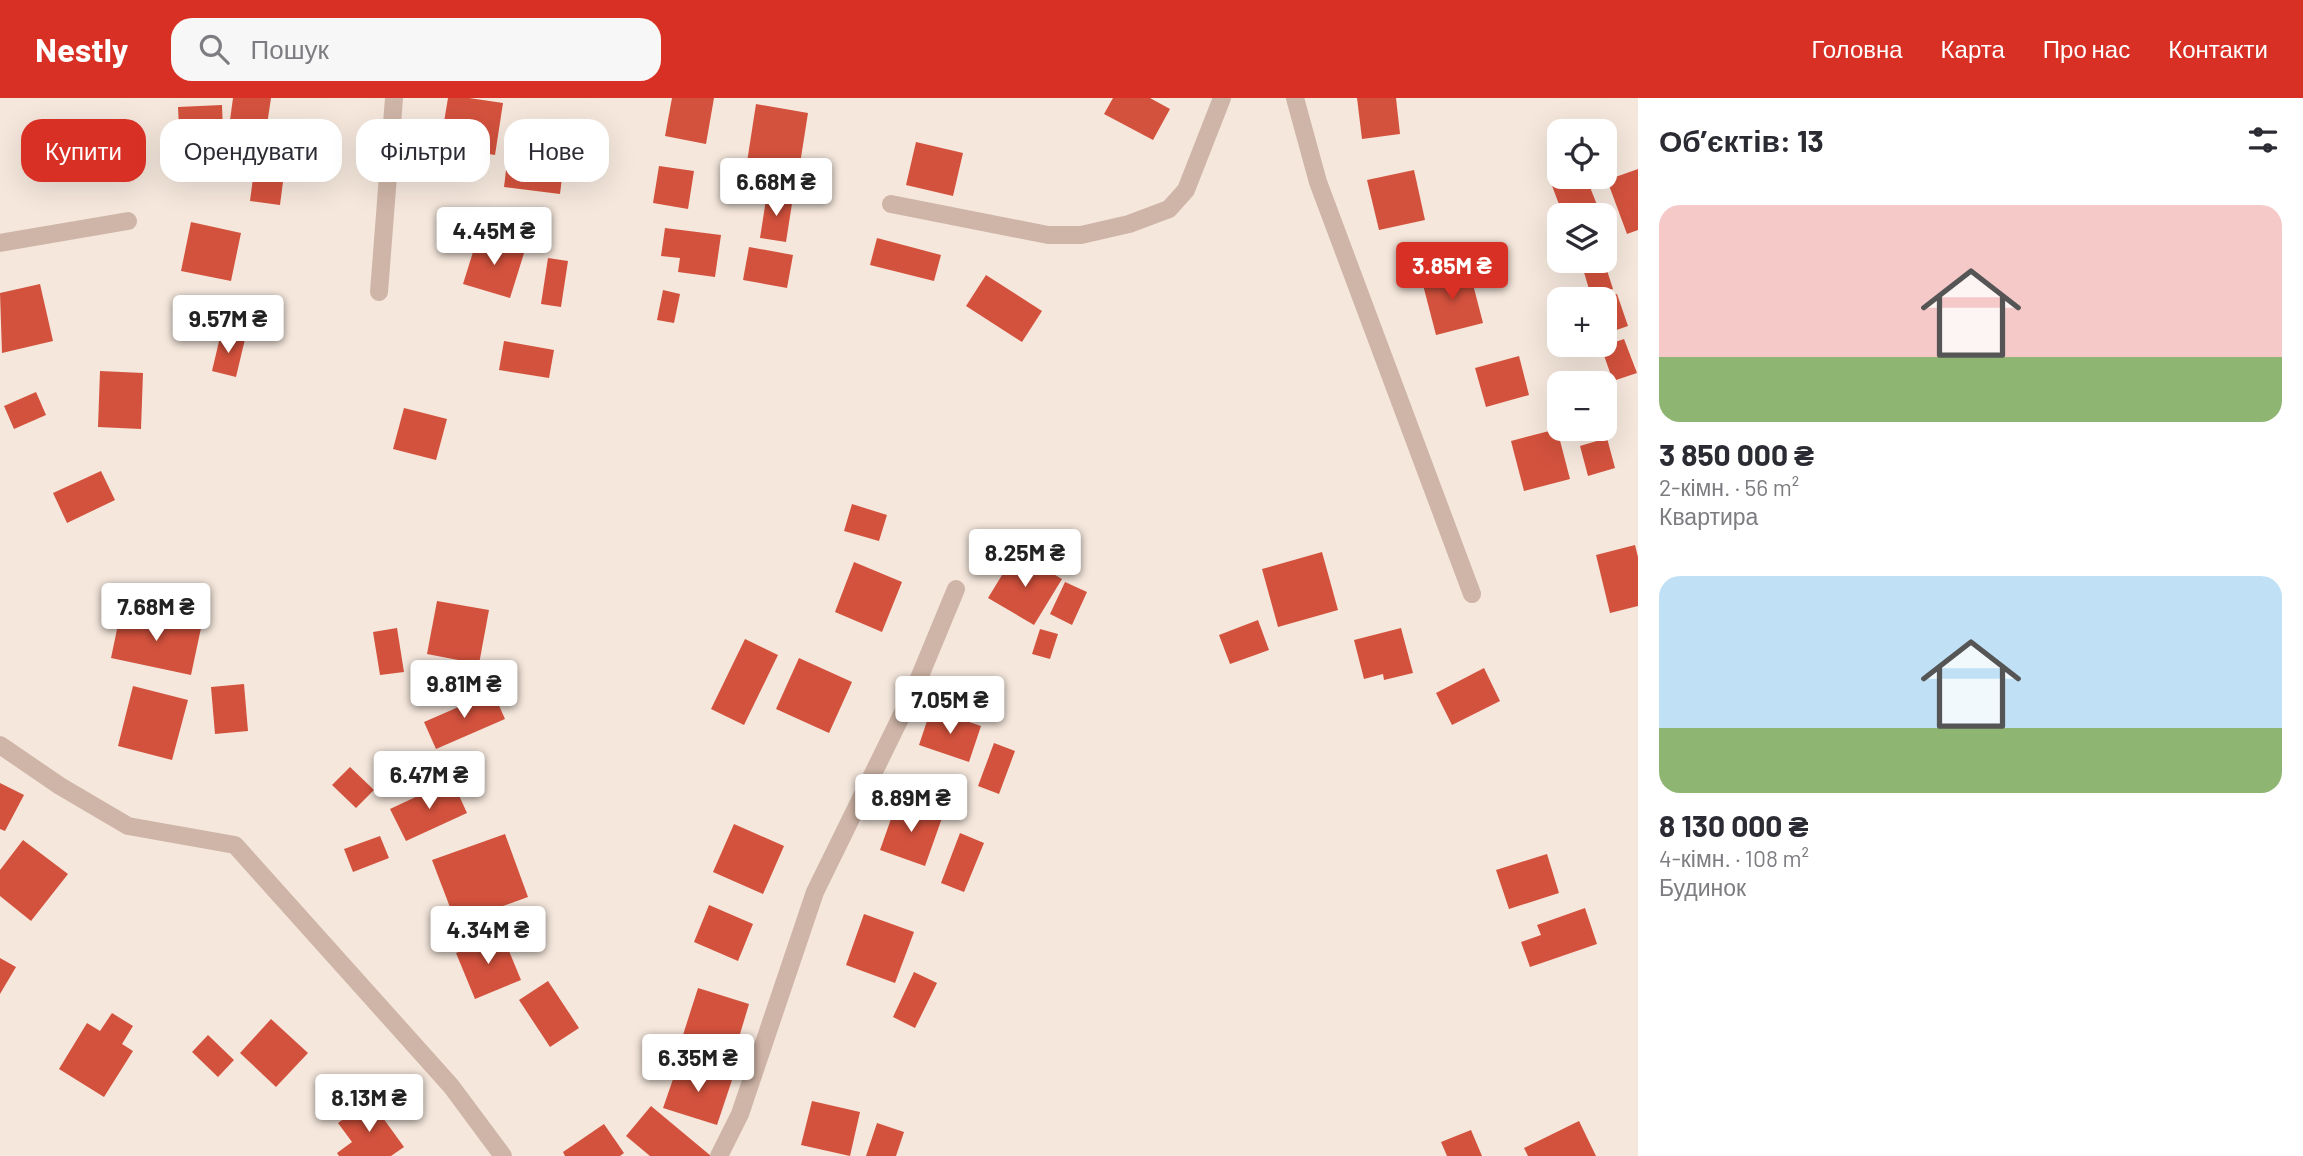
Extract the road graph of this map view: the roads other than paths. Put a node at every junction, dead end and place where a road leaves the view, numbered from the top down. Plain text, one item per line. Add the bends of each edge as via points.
1 (394, 98) edge
2 (1222, 98) edge
3 (1295, 98) edge
4 (891, 204) dead end
5 (128, 221) dead end
6 (0, 243) edge
7 (379, 292) dead end
8 (956, 589) dead end
9 (1472, 594) dead end
10 (0, 745) edge
11 (503, 1156) edge
12 (719, 1156) edge

1 - 7 street
2 - 4 street via 1186,190 1169,209 1129,224 1081,236 1048,236
3 - 9 street via 1318,182
5 - 6 street
8 - 12 street via 915,688 815,892 740,1114
10 - 11 street via 128,826 235,845 451,1086

